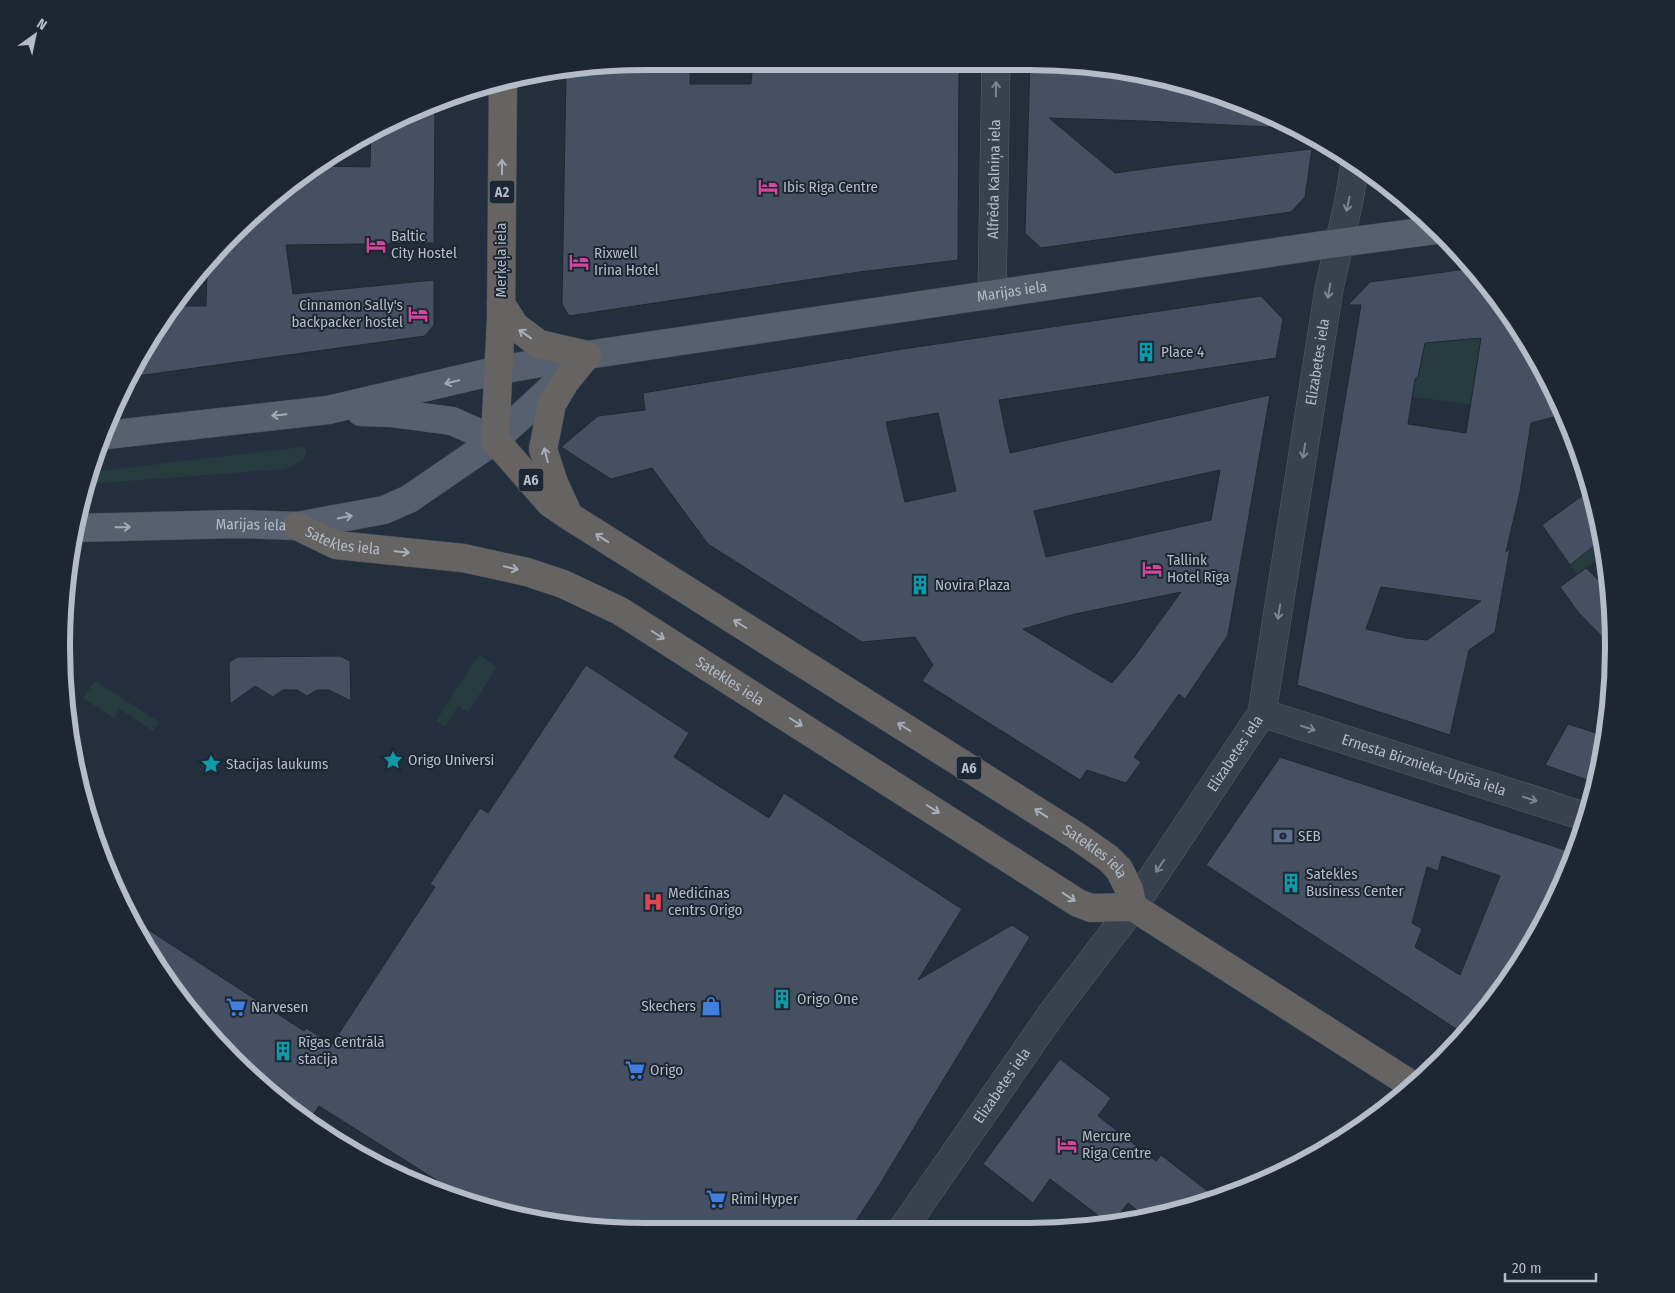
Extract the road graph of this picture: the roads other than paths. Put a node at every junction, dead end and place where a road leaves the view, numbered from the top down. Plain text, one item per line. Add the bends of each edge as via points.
1 (996, 70) edge
2 (503, 89) edge
3 (1354, 171) edge
4 (1428, 231) edge
5 (1340, 243) junction
6 (992, 295) junction
7 (501, 304) junction
8 (587, 355) junction
9 (499, 370) junction
10 (328, 410) junction
11 (111, 434) edge
12 (495, 440) junction
13 (570, 516) junction
14 (297, 526) junction
15 (83, 528) edge
16 (1262, 713) junction
17 (1579, 815) edge
18 (1133, 907) junction
19 (1407, 1082) edge
20 (907, 1223) edge

6 -> 1 street, Alfrēda Kalniņa iela
7 -> 2 highway, Merķeļa iela / A2
3 -> 5 street, Elizabetes iela
4 - 5 main road, Marijas iela
5 - 6 main road, Marijas iela
5 -> 16 street, Elizabetes iela via 1329,289
6 - 8 main road, Marijas iela
8 -> 7 highway via 539,344 515,326
7 - 9 highway, Merķeļa iela / A2
8 - 9 main road, Marijas iela
8 - 12 main road, Marijas iela
13 -> 8 highway via 554,483 543,449 552,404
9 -> 10 main road, Marijas iela
9 - 12 highway, Merķeļa iela / A2
10 -> 11 main road, Marijas iela
10 - 12 main road, Marijas iela via 392,413 452,421
12 - 13 highway, Satekles iela / A6 via 550,503
14 -> 12 main road, Marijas iela via 384,510 409,499
18 -> 13 highway, Satekles iela / A6 via 1119,869 1075,835
15 -> 14 main road, Marijas iela
14 -> 18 highway, Satekles iela via 336,545 463,558 527,572 563,584 620,612 1078,903 1091,908
16 -> 17 street, Ernesta Birznieka-Upīša iela
16 -> 18 street, Elizabetes iela
18 - 19 highway
18 - 20 street, Elizabetes iela via 1053,1012

